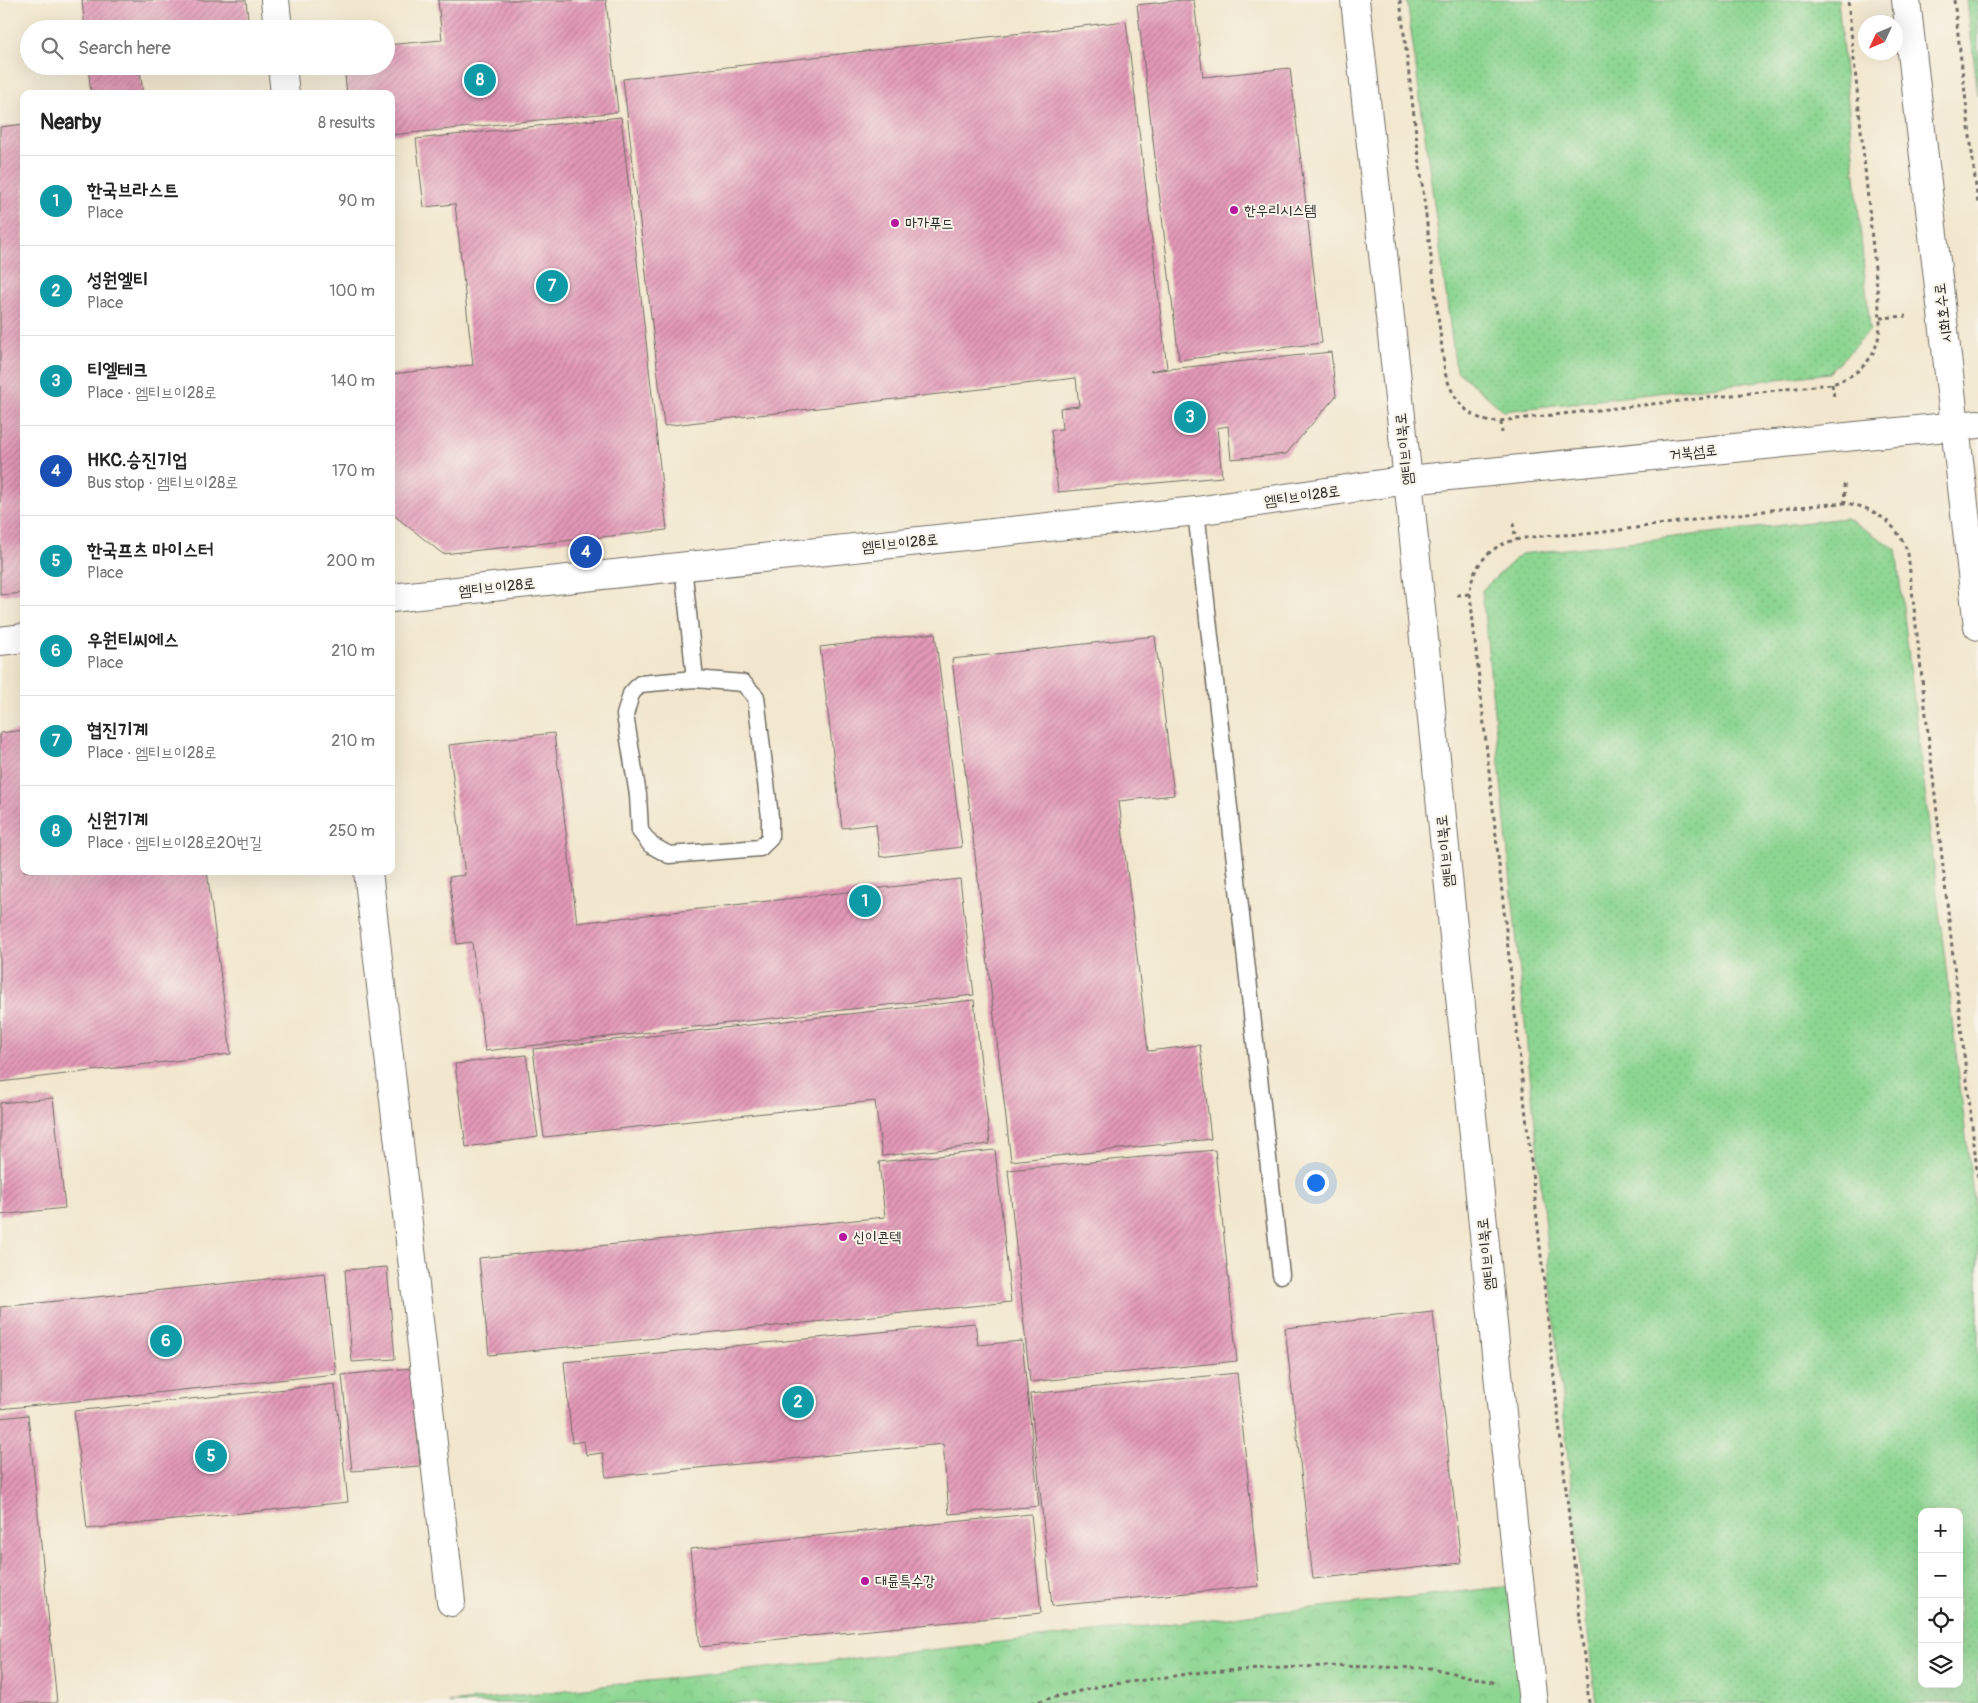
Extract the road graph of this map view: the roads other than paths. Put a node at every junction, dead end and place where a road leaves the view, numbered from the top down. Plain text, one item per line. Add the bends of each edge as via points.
1 (275, 0) edge
2 (1355, 0) edge
3 (1906, 0) edge
4 (277, 20) edge
5 (283, 75) edge
6 (285, 90) edge
7 (1967, 425) edge
8 (1408, 480) junction
9 (1196, 511) junction
10 (683, 566) junction
11 (395, 598) edge
12 (1978, 626) edge
13 (20, 638) edge
14 (0, 641) edge
15 (695, 679) junction
16 (368, 875) edge
17 (1282, 1275) dead end
18 (451, 1602) dead end
19 (1532, 1697) edge

1 - 4 street
2 - 8 street, 엠티브이북로
3 - 7 street, 시화호수로
5 - 6 street
7 - 8 street, 거북섬로
7 - 12 street, 시화호수로
8 - 9 street, 엠티브이28로
8 - 19 street, 엠티브이북로
9 - 10 street, 엠티브이28로
9 - 17 lane
10 - 11 street, 엠티브이28로
10 - 15 lane
13 - 14 street
15 - 15 lane via 640,684 631,694 625,715 638,794 640,831 651,845 669,856 760,848 770,838 770,817 756,697 743,683
16 - 18 street

